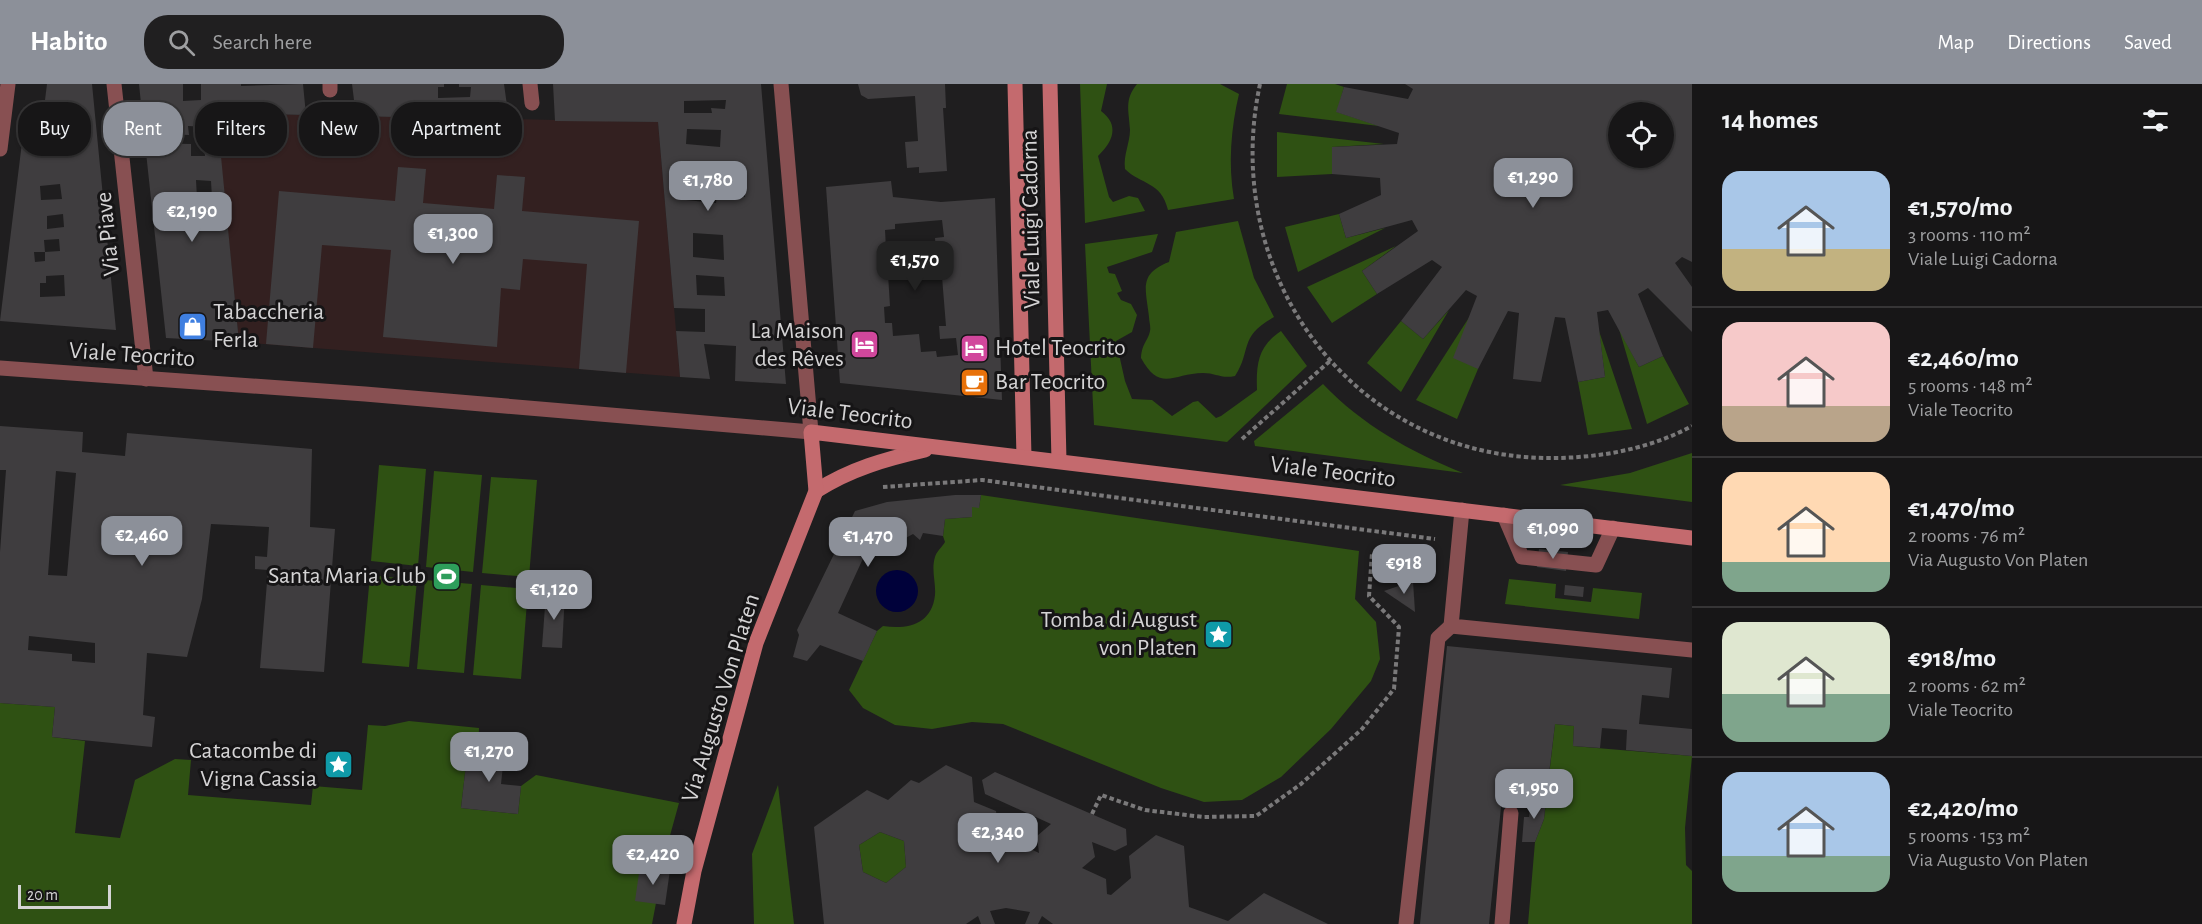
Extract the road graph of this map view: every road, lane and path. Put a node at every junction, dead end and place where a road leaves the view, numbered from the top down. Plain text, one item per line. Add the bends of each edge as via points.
1 (114, 84) edge
2 (530, 84) edge
3 (781, 84) edge
4 (1015, 84) edge
5 (1050, 84) edge
6 (1260, 84) edge
7 (5, 88) edge
8 (532, 103) dead end
9 (0, 149) edge
10 (1330, 361) junction
11 (0, 368) edge
12 (146, 379) junction
13 (1692, 426) edge
14 (811, 432) junction
15 (1242, 439) dead end
16 (937, 447) junction
17 (1024, 457) junction
18 (1059, 461) junction
19 (874, 489) dead end
20 (816, 490) junction
21 (1462, 510) junction
22 (1504, 515) junction
23 (1613, 528) junction
24 (1692, 538) edge
25 (1438, 540) dead end
26 (1372, 553) dead end
27 (1451, 626) junction
28 (1692, 650) edge
29 (1510, 813) dead end
30 (1092, 814) dead end
31 (684, 924) edge
32 (1406, 924) edge
33 (1502, 924) edge

1 - 12 street, Via Piave
2 - 8 street
3 - 14 street
4 - 17 main road, Viale Luigi Cadorna
5 - 18 main road, Viale Luigi Cadorna
6 - 10 path via 1251,148 1258,225 1286,297
7 - 9 street
10 - 13 path via 1389,411 1460,444 1497,454 1536,459 1613,453 1651,444
10 - 15 path
11 - 12 street, Viale Teocrito
12 - 14 street, Viale Teocrito
14 - 16 main road, Viale Teocrito
14 - 20 main road
16 - 17 main road, Viale Teocrito
16 - 20 main road via 887,458
17 - 18 main road, Viale Teocrito
18 - 21 main road, Viale Teocrito
19 - 25 path via 982,480
20 - 31 main road, Via Augusto Von Platen via 756,643 694,871
21 - 22 main road, Viale Teocrito
21 - 27 street
22 - 23 main road, Viale Teocrito
22 - 23 street via 1522,557 1596,565
23 - 24 main road, Viale Teocrito
26 - 30 path via 1369,596 1399,627 1394,689 1362,729 1301,784 1256,816 1203,817 1145,810 1101,795
27 - 28 street
27 - 32 street via 1438,638
29 - 33 street

